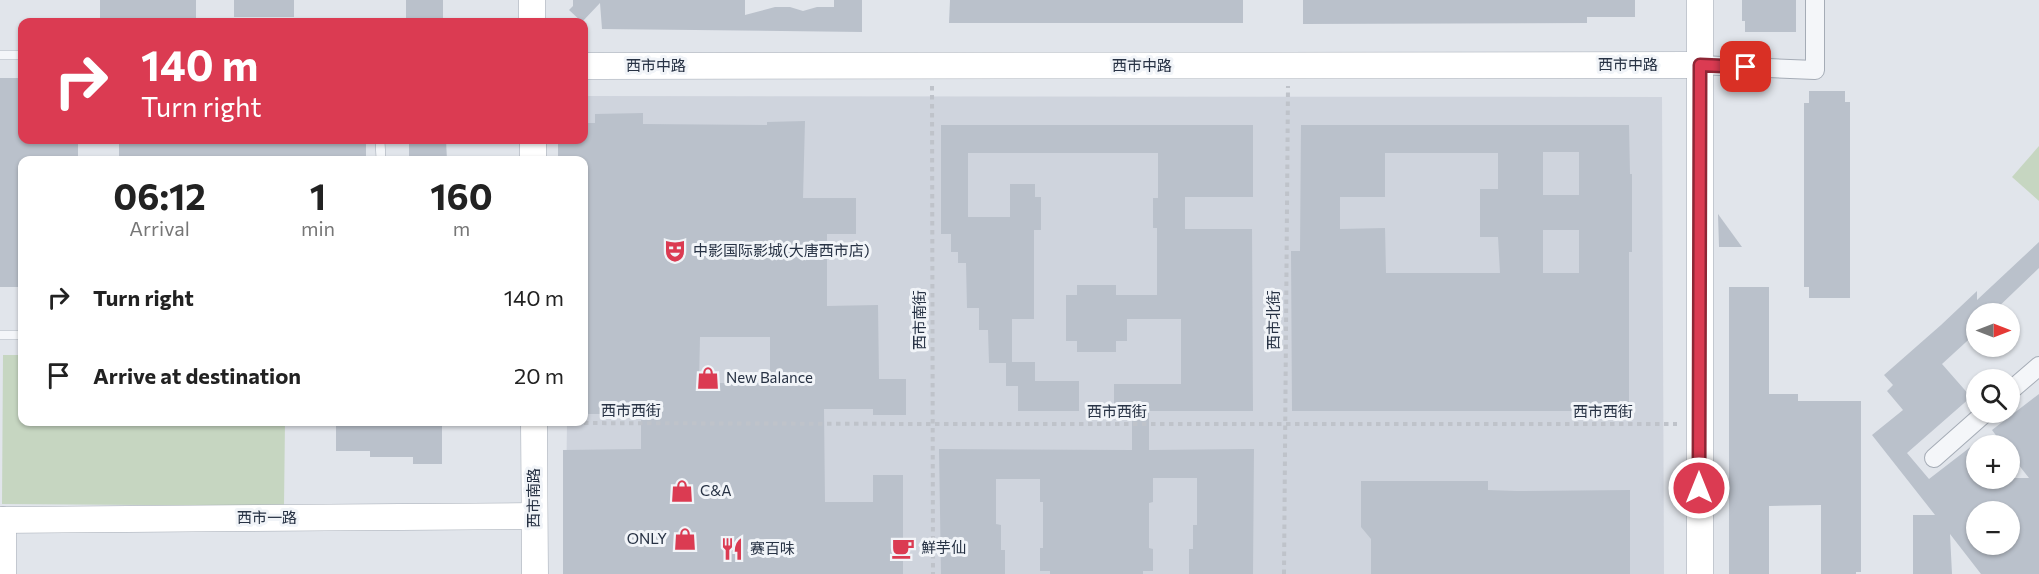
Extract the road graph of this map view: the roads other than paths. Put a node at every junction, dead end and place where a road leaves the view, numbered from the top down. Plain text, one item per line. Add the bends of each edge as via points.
1 (532, 0) edge
2 (1700, 0) edge
3 (1815, 0) edge
4 (532, 18) edge
5 (0, 55) edge
6 (18, 55) edge
7 (1700, 65) junction
8 (588, 66) edge
9 (0, 335) edge
10 (18, 335) edge
11 (2039, 366) edge
12 (2020, 383) edge
13 (1974, 423) edge
14 (534, 426) edge
15 (1934, 458) dead end
16 (534, 516) junction
17 (2, 520) edge
18 (3, 574) edge
19 (535, 574) edge
20 (1700, 574) edge

1 - 4 street
2 - 7 street
3 - 7 street via 1815,70
5 - 6 lane
7 - 8 street, 西市中路
7 - 20 street
9 - 10 lane
11 - 12 street
13 - 15 street
14 - 16 street, 西市南路
16 - 17 street, 西市一路
16 - 19 street, 西市南路
17 - 18 street

